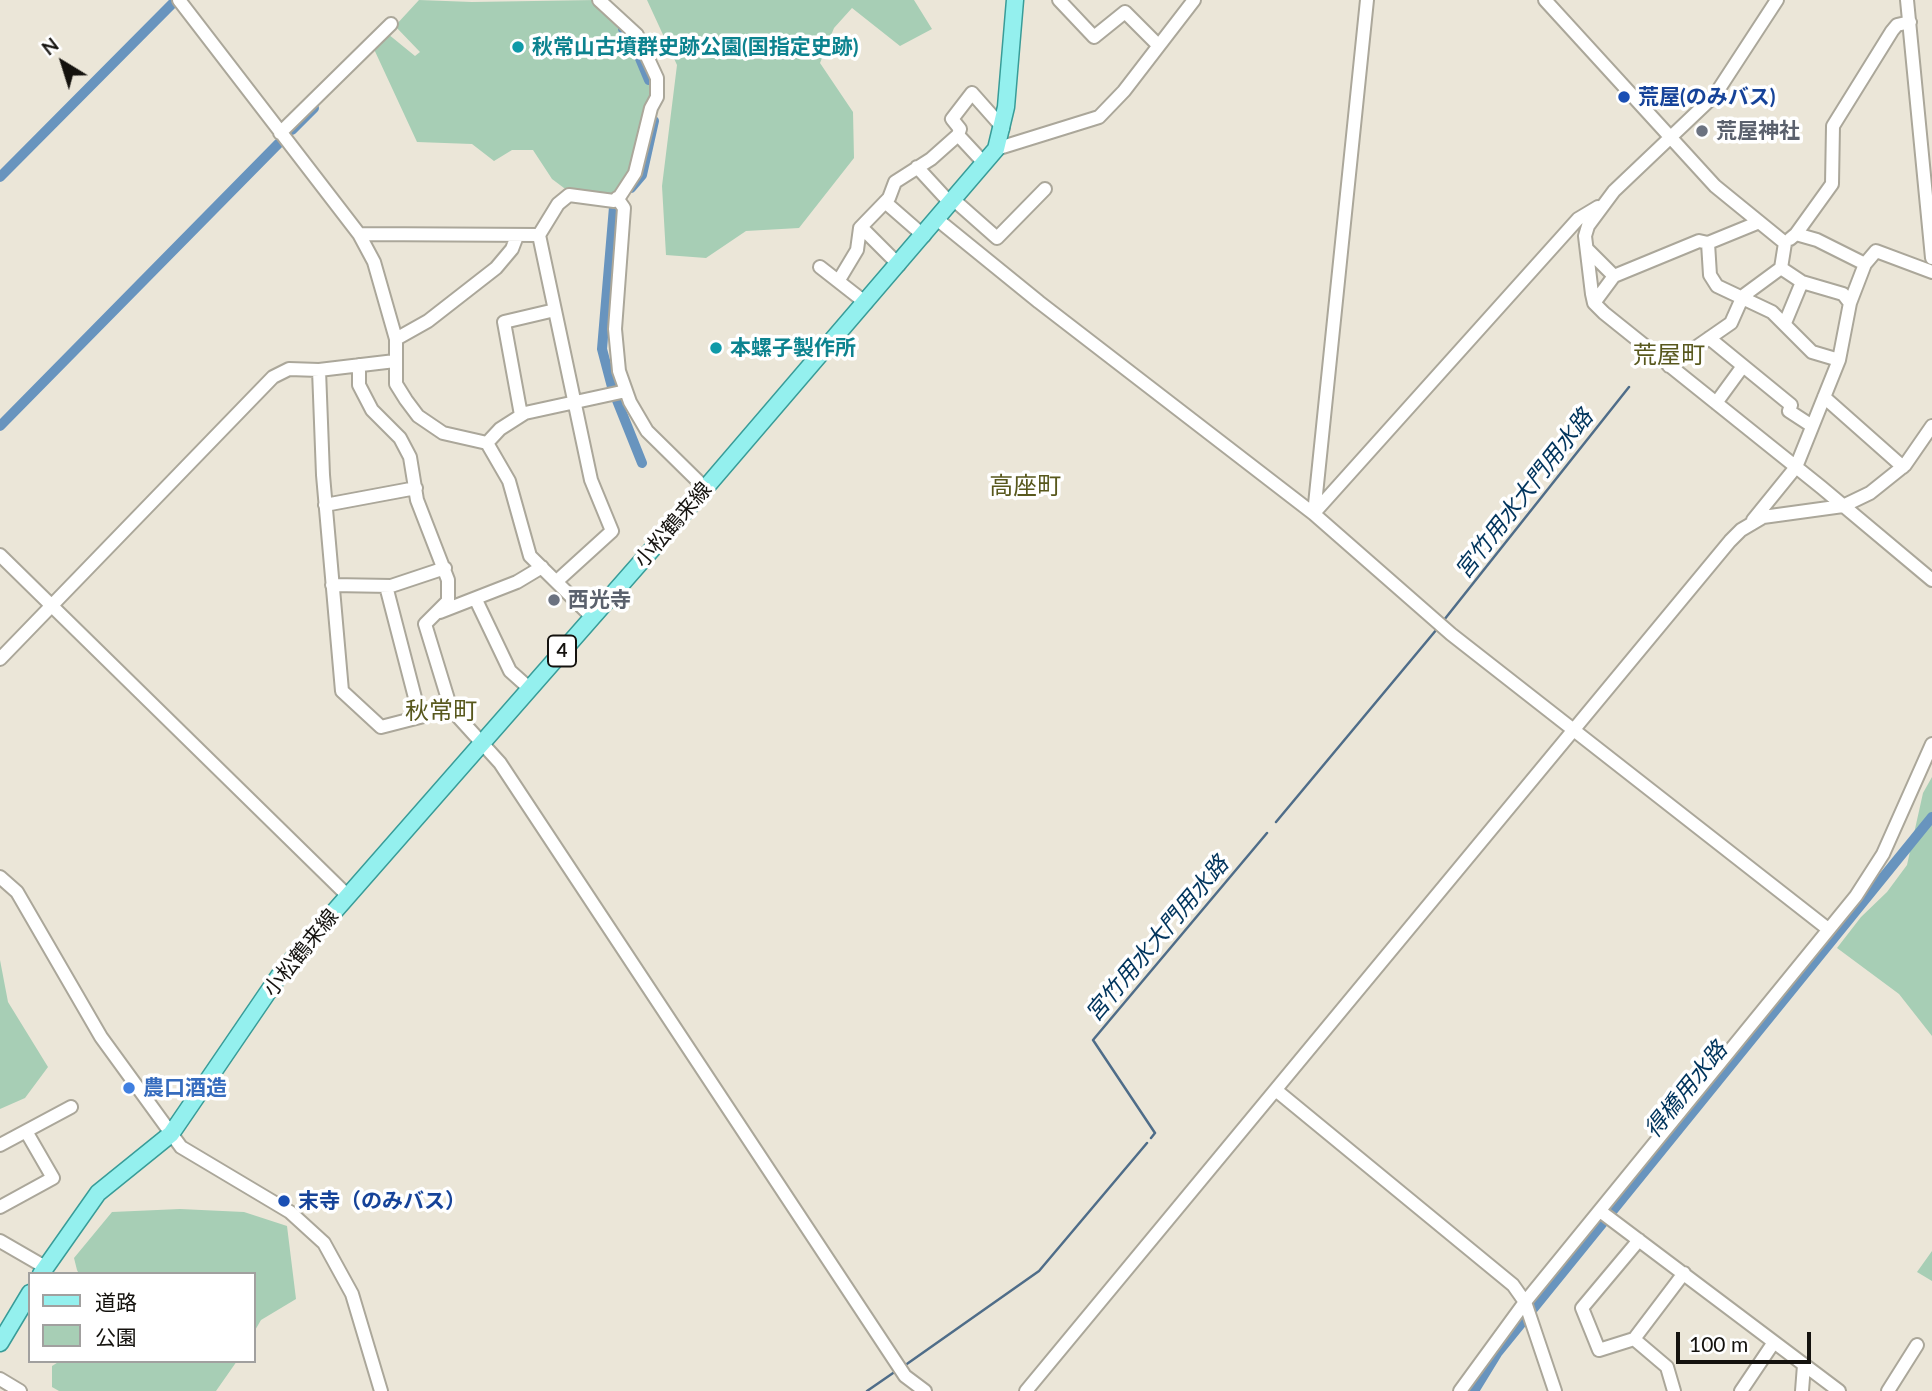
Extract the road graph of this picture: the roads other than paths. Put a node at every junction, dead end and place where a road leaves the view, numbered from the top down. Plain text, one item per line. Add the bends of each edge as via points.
1 (599, 0) edge
2 (1015, 0) edge
3 (1059, 0) edge
4 (1195, 0) edge
5 (1367, 0) edge
6 (1545, 0) edge
7 (1777, 0) edge
8 (1907, 0) edge
9 (181, 2) edge
10 (1910, 22) junction
11 (391, 23) dead end
12 (1158, 45) junction
13 (1003, 128) junction
14 (280, 133) junction
15 (958, 135) junction
16 (1672, 138) junction
17 (996, 149) junction
18 (984, 163) junction
19 (916, 167) junction
20 (1045, 189) dead end
21 (617, 198) junction
22 (885, 201) junction
23 (952, 202) junction
24 (1601, 205) junction
25 (938, 220) junction
26 (1757, 223) junction
27 (861, 227) junction
28 (359, 233) junction
29 (1796, 234) junction
30 (539, 235) junction
31 (517, 236) junction
32 (924, 236) junction
33 (1708, 243) junction
34 (1785, 243) junction
35 (1587, 249) junction
36 (1932, 258) edge
37 (1865, 264) junction
38 (899, 265) junction
39 (820, 267) dead end
40 (1781, 268) junction
41 (1932, 272) edge
42 (1614, 276) junction
43 (839, 280) junction
44 (1802, 282) junction
45 (1743, 296) junction
46 (866, 303) junction
47 (1594, 303) junction
48 (1850, 303) junction
49 (555, 310) junction
50 (1785, 323) junction
51 (1709, 338) junction
52 (396, 339) junction
53 (1839, 360) junction
54 (395, 361) junction
55 (359, 365) junction
56 (1669, 366) junction
57 (1743, 366) junction
58 (319, 370) junction
59 (626, 391) junction
60 (1824, 397) junction
61 (574, 401) junction
62 (1716, 403) junction
63 (521, 415) junction
64 (1812, 426) junction
65 (1932, 426) edge
66 (487, 443) junction
67 (1796, 467) junction
68 (1903, 467) junction
69 (416, 488) junction
70 (705, 488) junction
71 (325, 505) junction
72 (1843, 506) junction
73 (1314, 514) junction
74 (1749, 525) junction
75 (0, 555) edge
76 (542, 567) junction
77 (445, 568) junction
78 (1927, 576) edge
79 (557, 580) junction
80 (332, 585) junction
81 (386, 586) junction
82 (476, 600) junction
83 (52, 607) junction
84 (436, 614) junction
85 (592, 617) junction
86 (0, 659) edge
87 (529, 688) junction
88 (451, 709) junction
89 (420, 717) junction
90 (1572, 730) junction
91 (482, 741) junction
92 (1932, 744) edge
93 (0, 877) edge
94 (348, 896) junction
95 (1828, 929) junction
96 (1277, 1091) junction
97 (71, 1107) dead end
98 (27, 1133) junction
99 (171, 1134) junction
100 (0, 1145) edge
101 (0, 1207) edge
102 (1606, 1215) junction
103 (1639, 1240) junction
104 (0, 1241) edge
105 (43, 1270) edge
106 (1684, 1272) junction
107 (28, 1296) edge
108 (1527, 1310) junction
109 (1634, 1339) junction
110 (1774, 1342) junction
111 (0, 1343) edge
112 (1917, 1345) dead end
113 (1804, 1365) junction
114 (0, 1379) edge
115 (20, 1391) edge
116 (381, 1391) edge
117 (925, 1391) edge
118 (1026, 1391) edge
119 (1460, 1391) edge
120 (1555, 1391) edge
121 (1674, 1391) edge
122 (1741, 1391) edge
123 (1802, 1391) edge
124 (1839, 1391) edge
125 (1888, 1391) edge

1 - 21 street via 637,35 657,78 657,97 650,108 635,173
2 - 13 main road, 小松鶴来線 / 4
3 - 12 street via 1094,37 1125,12
4 - 12 street
5 - 73 street
6 - 16 street
7 - 16 street via 1725,82
8 - 10 street
9 - 14 street
10 - 29 street via 1892,31 1833,126 1832,184
10 - 36 street
11 - 14 street
12 - 17 street via 1099,117
13 - 15 street via 972,93 952,119 960,130
13 - 17 main road, 小松鶴来線 / 4
14 - 28 street
15 - 18 street
15 - 19 street
16 - 24 street
16 - 26 street via 1715,186
17 - 18 main road, 小松鶴来線 / 4
18 - 23 main road, 小松鶴来線 / 4
19 - 22 street via 895,182
19 - 23 street
20 - 23 street via 997,238
21 - 30 street via 569,195
21 - 59 street via 625,208 615,329
22 - 27 street
22 - 32 street
23 - 25 main road, 小松鶴来線 / 4
24 - 35 street via 1588,226
24 - 73 street via 1578,219
25 - 32 main road, 小松鶴来線 / 4
25 - 73 street
26 - 33 street
26 - 34 street
27 - 38 street
27 - 43 street via 857,250
28 - 31 street
28 - 52 street via 374,262
29 - 34 street
29 - 37 street
30 - 31 street
30 - 49 street
31 - 52 street via 496,268 428,321
32 - 38 main road, 小松鶴来線 / 4
33 - 42 street via 1699,241
33 - 45 street via 1707,261 1717,286
34 - 40 street
35 - 42 street
35 - 47 street
37 - 41 street via 1876,251
37 - 48 street
38 - 46 main road, 小松鶴来線 / 4
39 - 43 street
40 - 44 street
40 - 45 street
42 - 47 street
43 - 46 street
44 - 48 street via 1843,294
44 - 50 street
45 - 50 street
45 - 51 street via 1731,323
46 - 70 main road, 小松鶴来線 / 4
47 - 56 street
48 - 53 street
49 - 61 street
49 - 63 street via 504,322
50 - 53 street via 1812,352
51 - 56 street
51 - 57 street
52 - 54 street
53 - 60 street
54 - 55 street
54 - 66 street via 396,384 418,416 443,433
55 - 58 street
55 - 69 street via 359,385 372,410 400,438 410,457
56 - 62 street
57 - 62 street
57 - 64 street via 1791,405 1789,411
58 - 71 street
58 - 83 street via 289,369 273,377
59 - 61 street
59 - 70 street via 647,431
60 - 64 street
60 - 68 street
61 - 63 street
61 - 79 street via 591,480 612,531
62 - 67 street
63 - 66 street
64 - 67 street
65 - 68 street
66 - 76 street via 509,481 530,556
67 - 72 street
67 - 74 street
68 - 72 street via 1870,494
69 - 71 street
69 - 77 street
70 - 85 main road, 小松鶴来線 / 4
71 - 80 street
72 - 74 street via 1785,512
72 - 78 street
73 - 90 street via 1451,634
74 - 90 street via 1730,541
75 - 83 street
76 - 79 street
76 - 82 street
77 - 81 street
77 - 84 street via 448,601
79 - 85 street
80 - 81 street
80 - 89 street via 342,691 381,727
81 - 89 street
82 - 84 street
82 - 87 street via 510,671
83 - 86 street
83 - 94 street
84 - 88 street via 425,624
85 - 87 main road, 小松鶴来線 / 4
87 - 91 main road, 小松鶴来線 / 4
88 - 89 street
88 - 91 street
90 - 95 street
90 - 96 street
91 - 94 main road, 小松鶴来線 / 4
91 - 117 street via 629,955 905,1376
92 - 95 street via 1883,854
93 - 99 street via 18,892 114,1056
94 - 99 main road, 小松鶴来線 / 4 via 283,970
95 - 102 street
96 - 108 street via 1513,1285
96 - 118 street
97 - 98 street
98 - 100 street
98 - 101 street via 53,1178
99 - 105 main road, 小松鶴来線 / 4 via 98,1193
99 - 116 street via 189,1154 274,1202 324,1243 352,1294
102 - 103 street
102 - 108 street
103 - 106 street
103 - 109 street via 1583,1308 1599,1350
104 - 105 street
106 - 109 street
106 - 110 street
107 - 111 main road
108 - 119 street
108 - 120 street
109 - 121 street via 1667,1367
110 - 113 street
110 - 122 street
112 - 125 street
113 - 123 street
113 - 124 street
114 - 115 street

